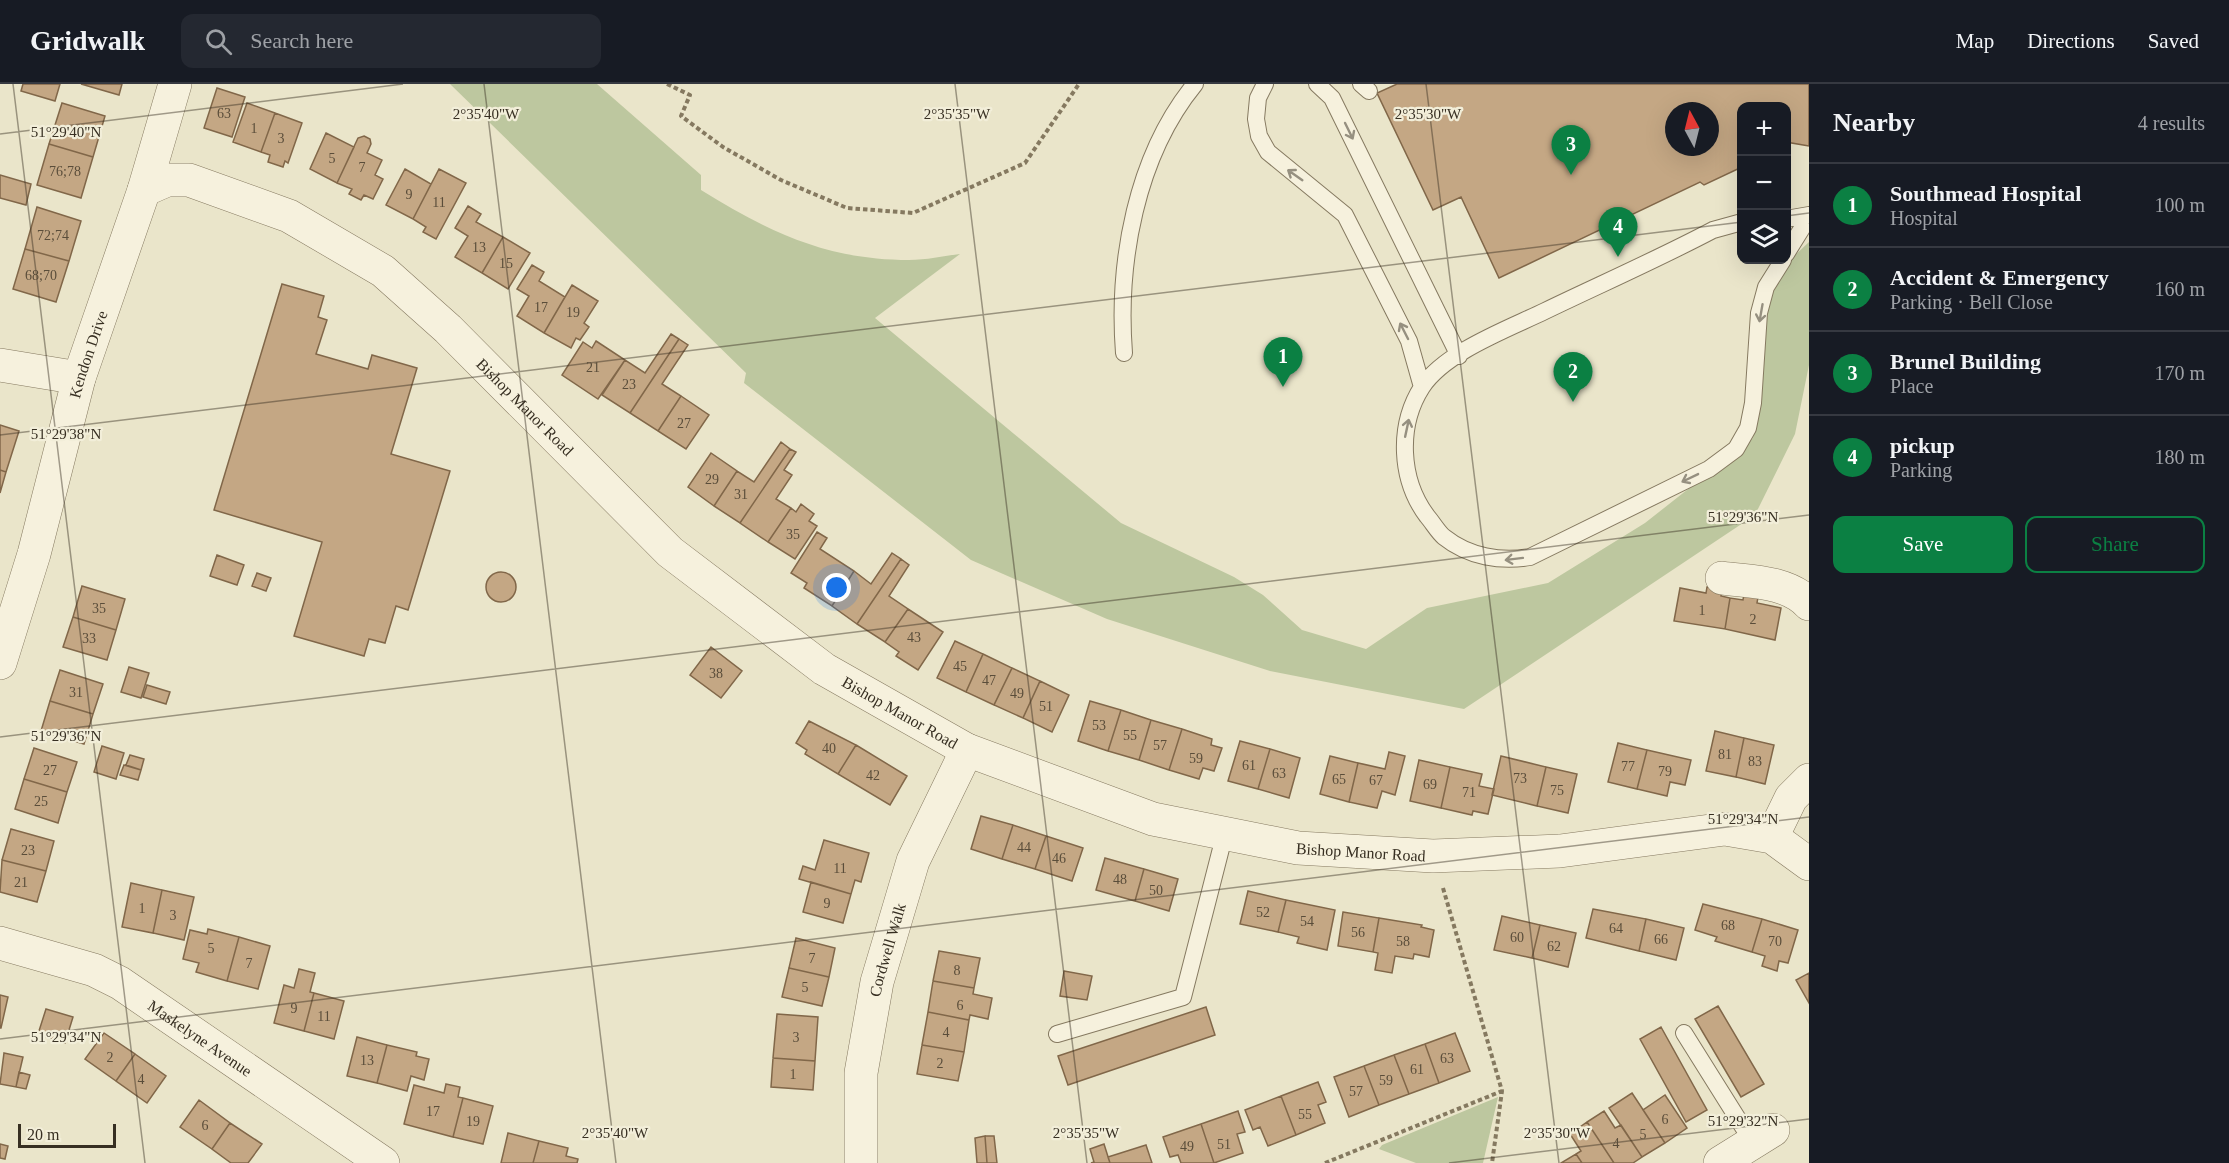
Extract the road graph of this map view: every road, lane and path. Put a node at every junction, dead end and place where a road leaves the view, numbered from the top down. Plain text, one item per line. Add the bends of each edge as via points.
1 (175, 84) edge
2 (667, 84) edge
3 (1079, 84) edge
4 (1195, 84) edge
5 (1265, 84) edge
6 (1317, 84) edge
7 (144, 190) junction
8 (1809, 216) edge
9 (1791, 218) edge
10 (1737, 223) edge
11 (1791, 246) edge
12 (1780, 264) edge
13 (1124, 353) dead end
14 (1459, 356) junction
15 (0, 365) edge
16 (79, 378) junction
17 (1422, 387) junction
18 (1722, 578) dead end
19 (1809, 604) edge
20 (0, 663) edge
21 (967, 750) junction
22 (1809, 780) edge
23 (1225, 833) junction
24 (1772, 837) junction
25 (1433, 856) junction
26 (1809, 864) edge
27 (0, 943) edge
28 (1684, 1033) dead end
29 (1057, 1034) dead end
30 (1502, 1091) junction
31 (1763, 1136) joint
32 (383, 1163) edge
33 (861, 1163) edge
34 (1325, 1163) edge
35 (1491, 1163) edge
36 (1720, 1163) edge

1 - 7 street, Kendon Drive
2 - 3 path via 690,95 681,117 781,180 847,208 914,213 1025,163
4 - 13 lane via 1158,145 1131,230 1123,286
17 -> 5 lane via 1409,341 1345,215 1268,153 1259,136 1258,98
6 -> 14 lane via 1332,98
7 - 16 street, Kendon Drive
7 - 21 street, Bishop Manor Road via 166,180 189,180 289,216 383,272 448,329 670,552 824,669
8 - 9 lane
8 - 11 lane
10 - 14 lane via 1713,230
12 -> 17 lane via 1766,287 1759,313 1753,403 1748,428 1736,449 1708,469 1530,557 1506,561 1484,557 1444,537 1422,508 1407,474 1404,442 1410,414
14 - 17 lane
15 - 16 street
16 - 20 street, Kendon Drive via 34,554
18 - 19 street via 1782,586
21 - 23 street, Bishop Manor Road via 1153,819
21 - 33 street, Cordwell Walk via 913,861 877,982 861,1073
22 - 24 street via 1791,798
23 - 25 street, Bishop Manor Road via 1298,848
23 - 29 lane via 1183,998
24 - 25 street, Bishop Manor Road via 1725,829 1560,851
24 - 26 street, Bishop Manor Road
25 - 30 path
27 - 32 street, Maskelyne Avenue via 94,970 120,983
28 - 31 lane
30 - 34 path
30 - 35 path
31 - 36 street

